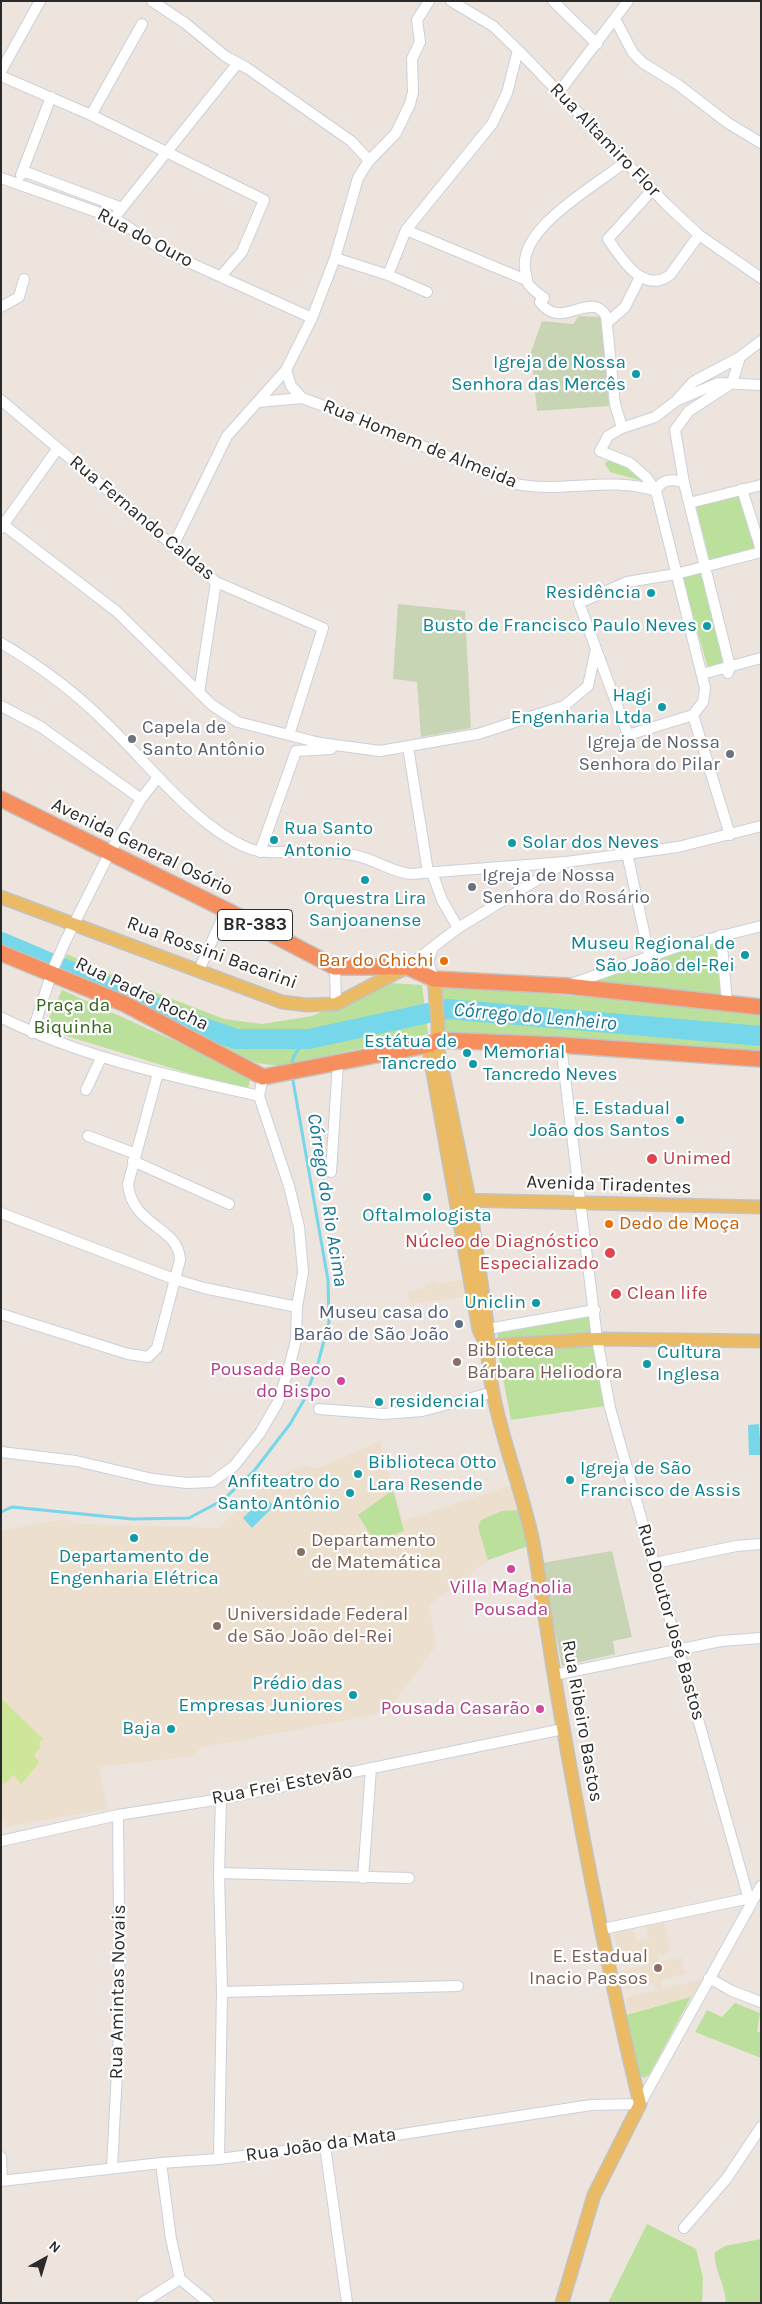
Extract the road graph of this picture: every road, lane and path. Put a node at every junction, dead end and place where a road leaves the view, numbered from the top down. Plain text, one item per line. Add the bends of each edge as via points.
1 (40, 1) edge
2 (152, 1) edge
3 (429, 1) edge
4 (451, 1) edge
5 (554, 1) edge
6 (628, 1) edge
7 (615, 19) junction
8 (142, 24) dead end
9 (597, 44) junction
10 (518, 50) junction
11 (237, 64) junction
12 (1, 72) edge
13 (1, 76) edge
14 (559, 92) junction
15 (51, 97) junction
16 (91, 114) junction
17 (761, 143) edge
18 (166, 151) junction
19 (368, 162) junction
20 (625, 162) junction
21 (22, 171) junction
22 (1, 178) edge
23 (17, 183) junction
24 (653, 189) junction
25 (122, 208) junction
26 (114, 218) junction
27 (406, 230) junction
28 (698, 235) junction
29 (335, 258) junction
30 (388, 275) junction
31 (221, 276) junction
32 (640, 277) junction
33 (761, 278) edge
34 (24, 279) dead end
35 (526, 280) junction
36 (427, 292) dead end
37 (1, 307) edge
38 (312, 318) junction
39 (608, 322) junction
40 (761, 341) edge
41 (740, 356) junction
42 (286, 370) junction
43 (732, 383) junction
44 (761, 385) edge
45 (302, 398) junction
46 (1, 400) edge
47 (676, 401) junction
48 (258, 402) junction
49 (622, 428) junction
50 (58, 448) junction
51 (684, 483) junction
52 (761, 485) edge
53 (742, 489) junction
54 (656, 491) junction
55 (689, 503) junction
56 (2, 525) edge
57 (174, 544) junction
58 (761, 551) edge
59 (705, 567) junction
60 (676, 574) junction
61 (216, 582) junction
62 (1, 643) edge
63 (596, 650) junction
64 (761, 658) edge
65 (729, 670) junction
66 (702, 674) junction
67 (199, 693) junction
68 (1, 706) edge
69 (693, 715) junction
70 (289, 735) junction
71 (408, 747) junction
72 (347, 748) junction
73 (158, 776) junction
74 (1, 799) edge
75 (141, 799) junction
76 (761, 826) edge
77 (730, 835) junction
78 (260, 852) junction
79 (627, 853) junction
80 (109, 854) junction
81 (566, 862) junction
82 (428, 872) junction
83 (1, 897) edge
84 (226, 910) junction
85 (75, 924) junction
86 (761, 926) edge
87 (458, 928) junction
88 (721, 936) junction
89 (432, 950) junction
90 (1, 953) edge
91 (649, 955) junction
92 (335, 967) junction
93 (407, 968) junction
94 (199, 970) junction
95 (52, 971) junction
96 (434, 979) junction
97 (566, 986) junction
98 (727, 1003) junction
99 (336, 1004) junction
100 (761, 1007) edge
101 (2, 1018) edge
102 (32, 1033) junction
103 (435, 1037) junction
104 (561, 1045) junction
105 (101, 1058) junction
106 (761, 1059) edge
107 (338, 1064) junction
108 (158, 1073) junction
109 (270, 1076) junction
110 (86, 1090) dead end
111 (259, 1096) junction
112 (88, 1136) dead end
113 (134, 1157) junction
114 (331, 1172) dead end
115 (469, 1199) junction
116 (456, 1201) junction
117 (580, 1203) junction
118 (229, 1204) dead end
119 (761, 1208) edge
120 (1, 1214) edge
121 (174, 1279) junction
122 (297, 1307) junction
123 (594, 1310) junction
124 (1, 1314) edge
125 (484, 1330) junction
126 (597, 1340) junction
127 (761, 1341) edge
128 (487, 1346) junction
129 (494, 1392) junction
130 (319, 1409) dead end
131 (1, 1452) edge
132 (761, 1544) edge
133 (655, 1563) junction
134 (761, 1638) edge
135 (678, 1649) junction
136 (554, 1675) junction
137 (563, 1730) junction
138 (371, 1768) junction
139 (221, 1799) junction
140 (118, 1815) junction
141 (1, 1841) edge
142 (218, 1873) junction
143 (363, 1878) junction
144 (409, 1878) dead end
145 (761, 1886) edge
146 (750, 1900) junction
147 (603, 1929) junction
148 (709, 1978) junction
149 (458, 1986) dead end
150 (222, 1992) junction
151 (761, 2002) edge
152 (640, 2104) junction
153 (761, 2127) edge
154 (325, 2146) junction
155 (1, 2157) edge
156 (218, 2160) junction
157 (162, 2163) junction
158 (112, 2168) junction
159 (2, 2180) edge
160 (684, 2228) dead end
161 (180, 2279) junction
162 (142, 2303) edge
163 (209, 2303) edge
164 (347, 2303) edge
165 (562, 2303) edge

1 - 12 street
2 - 11 street via 185,22
3 - 19 street via 416,20 420,42 412,59 413,92 408,110 393,137
4 - 10 street, Rua Altamiro Flor via 493,26
5 - 9 street
6 - 7 street
7 - 9 street
7 - 17 street via 633,53 643,62
8 - 16 street
9 - 14 street
10 - 14 street, Rua Altamiro Flor
10 - 27 street via 507,93 492,124
11 - 18 street
11 - 19 street via 351,141
13 - 15 street
14 - 20 street, Rua Altamiro Flor
15 - 16 street
15 - 21 street
16 - 18 street
18 - 25 street
18 - 31 street via 264,200 242,252
19 - 29 street via 354,187
20 - 24 street, Rua Altamiro Flor
20 - 35 street via 537,231 523,268
21 - 23 street
21 - 25 street
22 - 23 street, Rua do Ouro
23 - 26 street, Rua do Ouro
24 - 28 street, Rua Altamiro Flor
24 - 32 street via 608,239 625,264
25 - 26 street
26 - 31 street, Rua do Ouro via 166,252
27 - 30 street
27 - 35 street
28 - 32 street via 670,275 653,281
28 - 33 street, Rua Altamiro Flor
29 - 30 street
29 - 38 street
30 - 36 street
31 - 38 street, Rua do Ouro
32 - 39 street via 625,307
34 - 37 street via 19,297
35 - 39 street via 544,298 540,302 550,312 563,314 586,306 596,307 605,313
38 - 42 street
39 - 49 street via 615,404
40 - 41 street
41 - 43 street
41 - 47 street via 693,382
42 - 45 street via 290,386
42 - 48 street
43 - 44 street
43 - 47 street via 714,384
43 - 51 street via 688,411 677,426 675,440
45 - 48 street
45 - 54 street, Rua Homem de Almeida via 512,483 535,488 618,483 635,484
46 - 50 street, Rua Fernando Caldas
47 - 49 street via 664,413
48 - 57 street via 227,436
49 - 54 street via 604,441 601,453 630,463
50 - 56 street
50 - 57 street, Rua Fernando Caldas
51 - 54 street via 669,480 658,486
51 - 55 street
52 - 53 street
53 - 55 street
53 - 58 street
54 - 60 street
55 - 59 street
56 - 67 street via 116,611
57 - 61 street, Rua Fernando Caldas
58 - 59 street
59 - 60 street
59 - 65 street
60 - 63 street via 627,582 579,603
60 - 66 street
61 - 67 street
61 - 70 street, Rua Fernando Caldas via 323,628
62 - 73 street via 57,679
63 - 69 street via 628,735
63 - 71 street via 588,686 564,706 478,734
64 - 65 street
65 - 66 street
66 - 69 street via 706,696
67 - 70 street via 238,722
68 - 75 street via 41,727
69 - 77 street
70 - 72 street
71 - 72 street via 380,751
71 - 82 street
72 - 78 street via 296,751
73 - 75 street
73 - 78 street via 222,834
74 - 80 highway, Avenida General Osório / BR-383
75 - 80 street
76 - 77 street
77 - 79 street via 678,847
78 - 82 street via 314,851 353,855 403,874
79 - 81 street
79 - 91 street
80 - 84 highway, Avenida General Osório / BR-383
80 - 85 street
81 - 82 street
81 - 87 street
82 - 87 street via 433,875 442,900
83 - 85 main road, Rua Rossini Bacarini
84 - 92 highway, Avenida General Osório / BR-383
84 - 94 street
85 - 94 main road, Rua Rossini Bacarini
85 - 95 street
86 - 88 street
87 - 89 street
88 - 91 street
88 - 98 street
89 - 93 street
89 - 96 street via 428,962
90 - 95 highway, Rua Padre Rocha
91 - 97 street
92 - 93 highway, Avenida General Osório / BR-383
92 - 99 street
93 - 96 highway, Avenida General Osório / BR-383
93 - 99 main road, Rua Rossini Bacarini
94 - 99 main road, Rua Rossini Bacarini via 282,1002
95 - 102 street
95 - 109 highway, Rua Padre Rocha
96 - 97 highway, BR-383
96 - 103 main road
97 - 98 highway, BR-383
98 - 100 highway, BR-383
101 - 102 street
102 - 105 street
103 - 104 highway
103 - 107 highway
103 - 115 main road
103 - 116 main road
104 - 106 highway
104 - 117 street, Rua Doutor José Bastos
105 - 108 street
105 - 110 street
107 - 109 highway
107 - 114 street
108 - 111 street
108 - 113 street
109 - 111 street
111 - 122 street via 299,1227 303,1272
112 - 113 street
113 - 118 street
113 - 121 street via 128,1184 130,1201 139,1213 176,1243 180,1260
115 - 116 main road, Avenida Tiradentes
115 - 117 main road, Avenida Tiradentes
115 - 125 main road
116 - 125 main road
117 - 119 main road, Avenida Tiradentes
117 - 123 street, Rua Doutor José Bastos
120 - 121 street
121 - 122 street
121 - 124 street via 159,1342 148,1357 128,1354
122 - 131 street via 296,1340 278,1402 260,1433 234,1466 212,1482 153,1479 76,1461
123 - 125 street
123 - 126 street, Rua Doutor José Bastos
125 - 128 main road, Rua Ribeiro Bastos
126 - 127 main road
126 - 128 main road
126 - 133 street, Rua Doutor José Bastos via 610,1408
128 - 129 main road, Rua Ribeiro Bastos
129 - 130 street via 422,1411 384,1414
129 - 136 main road, Rua Ribeiro Bastos via 533,1544
132 - 133 street
133 - 135 street, Rua Doutor José Bastos
134 - 135 street
135 - 136 street
135 - 146 street, Rua Doutor José Bastos
136 - 137 main road, Rua Ribeiro Bastos
137 - 138 street, Rua Frei Estevão
137 - 147 main road, Rua Ribeiro Bastos
138 - 139 street, Rua Frei Estevão
138 - 143 street
139 - 140 street, Rua Frei Estevão
139 - 142 street
140 - 141 street, Rua Frei Estevão
140 - 158 street, Rua Amintas Novais via 120,2013
142 - 143 street
142 - 150 street
143 - 144 street
145 - 146 street
146 - 147 street
146 - 148 street
147 - 152 main road, Rua Ribeiro Bastos via 616,2005
148 - 151 street
148 - 152 street
149 - 150 street
150 - 156 street
152 - 154 street, Rua João da Mata via 591,2105
152 - 165 main road via 594,2195
153 - 160 street via 727,2178
154 - 156 street, Rua João da Mata
154 - 164 street
155 - 159 street
156 - 157 street, Rua João da Mata
157 - 158 street, Rua João da Mata
157 - 161 street via 171,2239
158 - 159 street, Rua João da Mata
161 - 162 street
161 - 163 street

